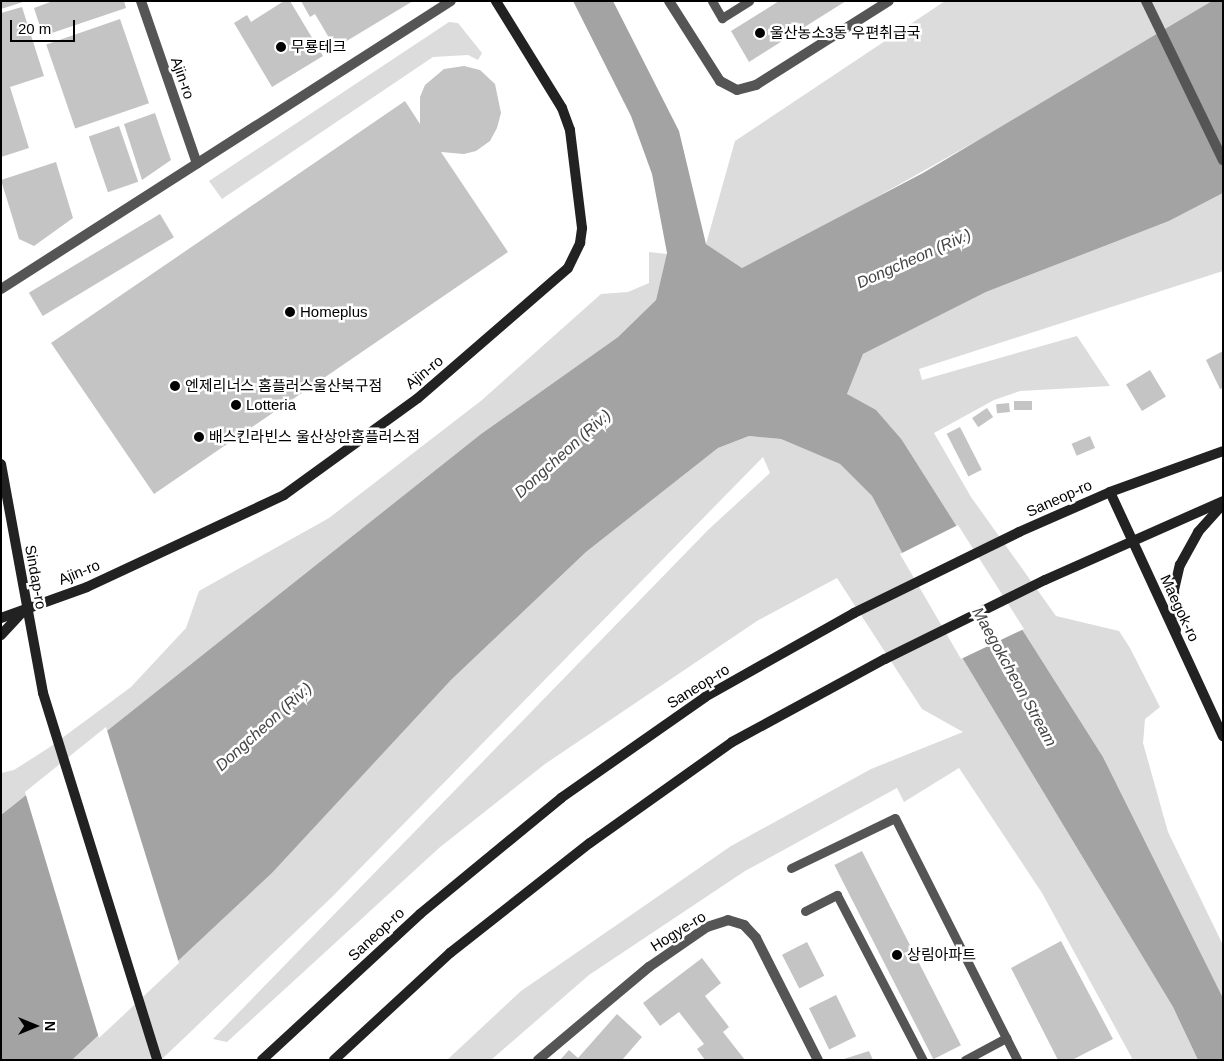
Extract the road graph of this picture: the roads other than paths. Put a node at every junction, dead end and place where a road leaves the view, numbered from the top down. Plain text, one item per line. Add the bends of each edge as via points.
1 (141, 1) edge
2 (451, 1) edge
3 (496, 1) edge
4 (669, 1) edge
5 (712, 1) edge
6 (749, 1) edge
7 (889, 1) edge
8 (1146, 1) edge
9 (1223, 160) edge
10 (197, 164) junction
11 (1, 289) edge
12 (1223, 451) edge
13 (1, 464) edge
14 (1110, 492) junction
15 (1223, 502) edge
16 (1132, 540) junction
17 (26, 608) junction
18 (1, 618) edge
19 (1, 635) edge
20 (1176, 636) junction
21 (1223, 736) edge
22 (791, 868) dead end
23 (805, 911) dead end
24 (1006, 1038) junction
25 (157, 1060) edge
26 (262, 1060) edge
27 (334, 1060) edge
28 (538, 1060) edge
29 (818, 1060) edge
30 (923, 1060) edge
31 (965, 1060) edge
32 (1017, 1060) edge

1 - 10 street, Ajin-ro
2 - 10 street
3 - 17 main road, Ajin-ro via 562,108 570,130 582,228 580,243 568,268 418,398 284,495 87,586
4 - 7 street via 720,81 737,90 756,85
5 - 6 lane via 722,18
8 - 9 street
10 - 11 street
12 - 14 main road, Saneop-ro
13 - 17 main road, Sindap-ro
14 - 16 main road, Maegok-ro
14 - 26 main road, Saneop-ro via 1019,532 854,613 705,697 561,798 420,914
15 - 16 main road
15 - 20 main road via 1198,532 1180,565 1174,590
16 - 20 main road, Maegok-ro
16 - 27 main road via 886,659 732,742 590,843 450,953
17 - 18 main road, Ajin-ro
17 - 19 main road
17 - 25 main road, Sindap-ro via 44,693
20 - 21 main road, Maegok-ro
22 - 24 lane via 895,818
23 - 30 lane via 837,895
24 - 31 lane
24 - 32 lane
28 - 29 street, Hogye-ro via 649,967 707,927 728,920 744,925 756,938

